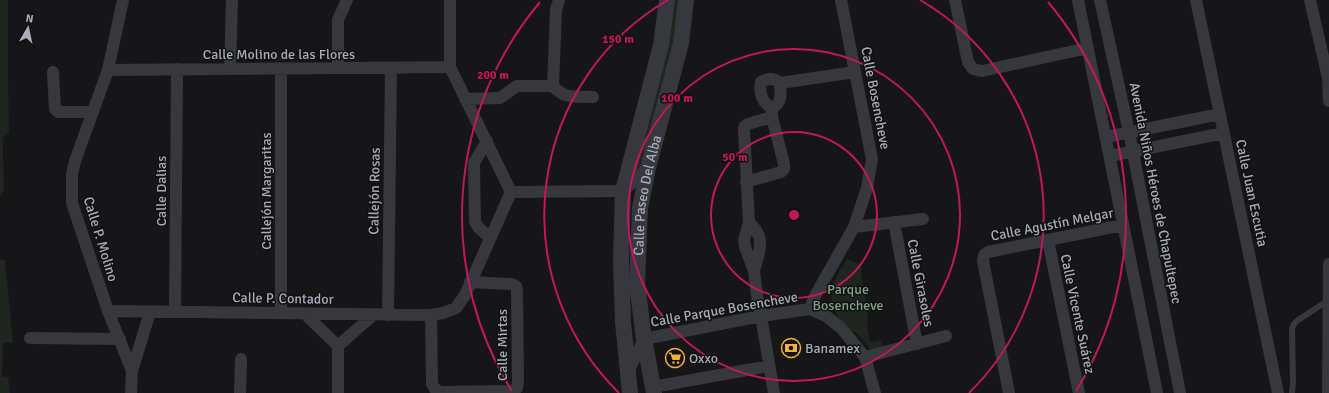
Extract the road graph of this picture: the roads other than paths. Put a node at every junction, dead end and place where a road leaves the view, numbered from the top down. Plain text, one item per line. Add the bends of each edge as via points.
1 (123, 0) edge
2 (232, 0) edge
3 (347, 0) edge
4 (450, 0) edge
5 (559, 0) edge
6 (667, 0) edge
7 (686, 0) edge
8 (841, 0) edge
9 (955, 0) edge
10 (1078, 0) edge
11 (1100, 0) edge
12 (1196, 0) edge
13 (1310, 0) edge
14 (1088, 48) junction
15 (450, 67) junction
16 (338, 68) junction
17 (391, 68) junction
18 (177, 69) junction
19 (230, 69) junction
20 (281, 69) junction
21 (108, 70) junction
22 (53, 72) dead end
23 (855, 72) junction
24 (780, 83) junction
25 (553, 86) junction
26 (593, 97) dead end
27 (465, 99) junction
28 (1329, 100) edge
29 (93, 112) junction
30 (772, 113) junction
31 (1220, 114) junction
32 (1130, 132) junction
33 (1224, 133) junction
34 (1106, 137) junction
35 (487, 141) junction
36 (1133, 152) junction
37 (1110, 156) junction
38 (648, 168) junction
39 (746, 182) junction
40 (623, 191) junction
41 (511, 192) junction
42 (640, 208) junction
43 (923, 219) dead end
44 (894, 222) junction
45 (1123, 225) junction
46 (854, 227) junction
47 (490, 238) junction
48 (1048, 240) junction
49 (1329, 264) edge
50 (470, 282) junction
51 (1329, 300) edge
52 (810, 309) junction
53 (108, 311) junction
54 (150, 312) junction
55 (175, 312) junction
56 (281, 313) junction
57 (305, 314) junction
58 (373, 315) junction
59 (388, 315) junction
60 (431, 316) junction
61 (761, 316) junction
62 (623, 322) junction
63 (946, 336) dead end
64 (30, 338) dead end
65 (120, 339) junction
66 (644, 339) junction
67 (917, 344) junction
68 (338, 346) junction
69 (865, 357) junction
70 (241, 359) dead end
71 (769, 366) junction
72 (132, 371) junction
73 (628, 373) junction
74 (653, 390) edge
75 (131, 393) edge
76 (240, 393) edge
77 (338, 393) edge
78 (630, 393) edge
79 (774, 393) edge
80 (875, 393) edge
81 (1009, 393) edge
82 (1079, 393) edge
83 (1157, 393) edge
84 (1180, 393) edge
85 (1278, 393) edge
86 (1292, 393) edge
87 (1328, 393) edge

1 - 21 street, Calle P. Molino
2 - 19 street
3 - 16 street via 338,20
4 - 15 street
5 - 25 street via 556,10
6 - 40 street, Calle Paseo Del Alba via 661,45
7 - 38 street, Calle Paseo Del Alba via 681,42
8 - 23 street, Calle Bosencheve
9 - 14 street via 968,62 973,68 982,71
10 - 14 street
11 - 32 street, Avenida Niños Héroes de Chapultepec
12 - 31 street, Calle Juan Escutia
13 - 28 street via 1328,78
14 - 34 street
15 - 17 street, Calle Molino de las Flores
15 - 27 street
16 - 17 street, Calle Molino de las Flores
16 - 20 street, Calle Molino de las Flores
17 - 59 street, Callejón Rosas
18 - 19 street, Calle Molino de las Flores
18 - 21 street, Calle Molino de las Flores
18 - 55 street, Calle Dalias
19 - 20 street, Calle Molino de las Flores
20 - 56 street, Callejón Margaritas
21 - 29 street, Calle P. Molino
22 - 29 street via 55,109 58,112
23 - 24 street
23 - 46 street, Calle Bosencheve via 872,159 867,188
24 - 30 street via 780,99
24 - 30 street via 771,79 761,82 763,101
25 - 26 street via 558,93 566,96
25 - 27 street via 517,86 500,98
27 - 35 street
29 - 53 street, Calle P. Molino via 75,161 72,174 72,203
30 - 39 street via 745,126
30 - 39 street via 784,170
31 - 32 street
31 - 33 street, Calle Juan Escutia
32 - 34 street
32 - 36 street, Avenida Niños Héroes de Chapultepec
33 - 36 street
33 - 85 street, Calle Juan Escutia
34 - 37 street
35 - 41 street
35 - 47 street via 474,163 475,222
36 - 37 street
36 - 84 street, Avenida Niños Héroes de Chapultepec
37 - 45 street
38 - 40 street
38 - 42 street, Calle Paseo Del Alba
39 - 61 street via 749,222 744,240 754,271
40 - 41 street
40 - 42 street
40 - 62 street, Calle Paseo Del Alba
41 - 47 street
42 - 66 street, Calle Paseo Del Alba via 637,284
43 - 44 street, Calle Girasoles
44 - 46 street, Calle Girasoles
44 - 67 street, Calle Girasoles
45 - 48 street, Calle Agustín Melgar
45 - 83 street
46 - 52 street, Calle Bosencheve
47 - 50 street
48 - 81 street, Calle Agustín Melgar via 988,252 982,261
48 - 82 street, Calle Vicente Suárez
49 - 51 street
50 - 60 street, Calle P. Contador via 456,308
50 - 60 street, Calle Mirtas via 516,286 517,388 511,391 435,390 432,384
51 - 86 lane via 1298,320 1292,329
51 - 87 street
52 - 61 street, Calle Parque Bosencheve
52 - 69 street via 826,316 841,328
53 - 54 street, Calle P. Contador
53 - 65 street, Calle P. Molino
54 - 55 street, Calle P. Contador
54 - 72 street
55 - 56 street, Calle P. Contador
56 - 57 street, Calle P. Contador
57 - 58 street, Calle P. Contador
57 - 68 street
58 - 59 street, Calle P. Contador
58 - 68 street
59 - 60 street, Calle P. Contador
61 - 66 street, Calle Parque Bosencheve
61 - 71 street
62 - 66 street, Calle Parque Bosencheve
62 - 73 street, Calle Paseo Del Alba
63 - 67 street
64 - 65 street
65 - 72 street, Calle P. Molino
66 - 73 street, Calle Parque Bosencheve
66 - 74 street, Calle Paseo Del Alba
67 - 69 street, Calle Girasoles
68 - 77 street
69 - 80 street
70 - 76 street
71 - 74 street
71 - 79 street
72 - 75 street, Calle P. Molino
73 - 78 street, Calle Paseo Del Alba

